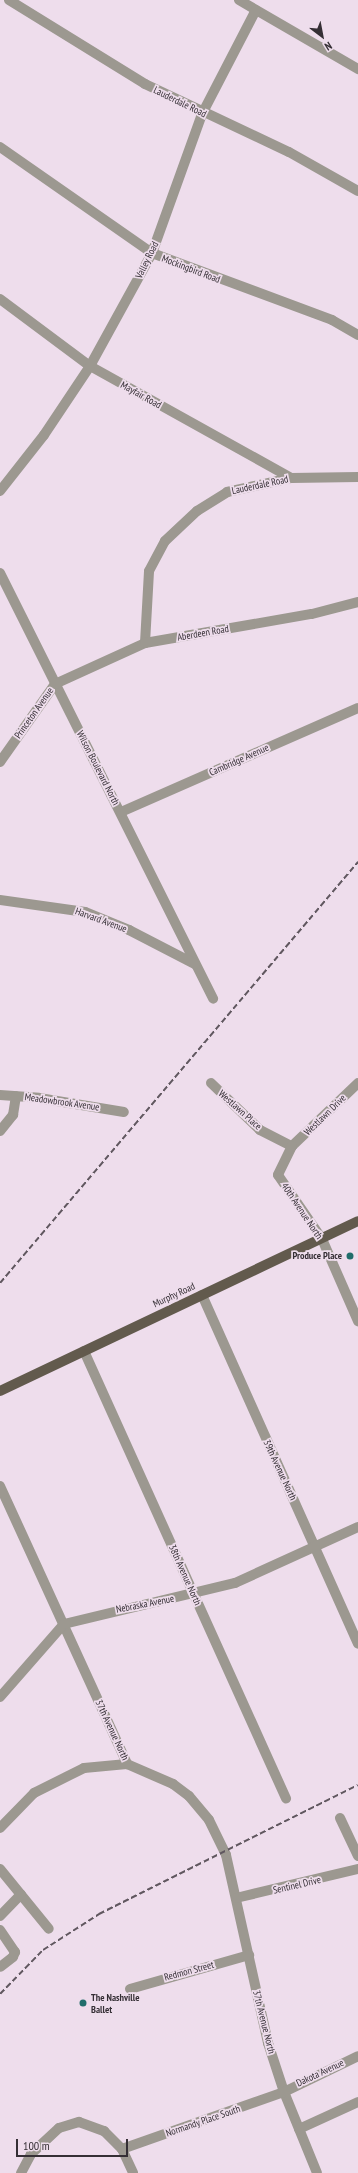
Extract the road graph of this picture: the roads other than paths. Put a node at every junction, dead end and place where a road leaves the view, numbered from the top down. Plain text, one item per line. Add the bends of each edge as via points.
1 (9, 0) edge
2 (239, 0) edge
3 (256, 10) junction
4 (358, 70) edge
5 (202, 114) junction
6 (0, 147) edge
7 (358, 191) edge
8 (152, 254) junction
9 (0, 299) edge
10 (358, 335) edge
11 (90, 366) junction
12 (358, 477) edge
13 (291, 478) junction
14 (0, 491) edge
15 (0, 573) edge
16 (358, 602) edge
17 (145, 643) junction
18 (55, 684) junction
19 (358, 708) edge
20 (0, 762) edge
21 (121, 812) junction
22 (0, 900) edge
23 (195, 964) junction
24 (213, 999) dead end
25 (358, 1083) edge
26 (210, 1084) dead end
27 (0, 1095) edge
28 (16, 1096) junction
29 (124, 1112) dead end
30 (0, 1130) edge
31 (292, 1146) junction
32 (358, 1221) edge
33 (322, 1238) junction
34 (202, 1295) junction
35 (358, 1321) edge
36 (84, 1351) junction
37 (0, 1391) edge
38 (0, 1486) edge
39 (358, 1527) edge
40 (316, 1547) junction
41 (194, 1595) junction
42 (64, 1624) junction
43 (358, 1644) edge
44 (0, 1697) edge
45 (127, 1764) junction
46 (286, 1799) dead end
47 (340, 1818) dead end
48 (0, 1828) edge
49 (358, 1856) edge
50 (0, 1869) edge
51 (358, 1870) edge
52 (20, 1894) junction
53 (236, 1898) junction
54 (0, 1916) edge
55 (49, 1929) dead end
56 (0, 1930) edge
57 (249, 1955) junction
58 (0, 1967) edge
59 (130, 1988) dead end
60 (358, 2056) edge
61 (284, 2092) junction
62 (358, 2102) edge
63 (299, 2129) junction
64 (122, 2149) junction
65 (21, 2173) edge
66 (132, 2173) edge
67 (317, 2173) edge

1 - 5 street, Lauderdale Road via 73,43
2 - 3 street
3 - 4 street
3 - 5 street, Valley Road
5 - 7 street, Lauderdale Road via 289,152
5 - 8 street, Valley Road
6 - 8 street, Mockingbird Road
8 - 10 street, Mockingbird Road via 332,320
8 - 11 street, Valley Road
9 - 11 street, Mayfair Road
11 - 13 street, Mayfair Road
11 - 14 street, Valley Road via 44,435
12 - 13 street, Lauderdale Road
13 - 17 street, Lauderdale Road via 227,492 196,512 165,541 149,571
15 - 18 street, Wilson Boulevard North
16 - 17 street, Aberdeen Road via 312,614
17 - 18 street, Aberdeen Road
18 - 20 street, Princeton Avenue
18 - 21 street, Wilson Boulevard North
19 - 21 street, Cambridge Avenue
21 - 23 street, Wilson Boulevard North
22 - 23 street, Harvard Avenue via 85,912 129,930
23 - 24 street, Wilson Boulevard North
25 - 31 street, Westlawn Drive
26 - 31 street, Westlawn Place via 260,1130
27 - 28 street, Meadowbrook Avenue
28 - 29 street, Meadowbrook Avenue
28 - 30 street via 13,1114
31 - 33 street, 40th Avenue North via 278,1175
32 - 33 main road, Murphy Road
33 - 34 main road, Murphy Road
33 - 35 street, 40th Avenue North
34 - 36 main road, Murphy Road
34 - 40 street, 39th Avenue North
36 - 37 main road, Murphy Road
36 - 41 street, 38th Avenue North
38 - 42 street, 37th Avenue North
39 - 40 street, Nebraska Avenue
40 - 41 street, Nebraska Avenue via 258,1574
40 - 43 street, 39th Avenue North
41 - 42 street, Nebraska Avenue via 93,1614
41 - 46 street, 38th Avenue North
42 - 44 street, Nebraska Avenue
42 - 45 street, 37th Avenue North
45 - 48 street via 84,1768 67,1774 34,1793
45 - 53 street, 37th Avenue North via 173,1784 209,1820 226,1855
47 - 49 street
50 - 52 street
51 - 53 street, Sentinel Drive
52 - 54 street
52 - 55 street
53 - 57 street, 37th Avenue North
56 - 58 street via 15,1952 13,1958
57 - 59 street, Redmon Street
57 - 61 street, 37th Avenue North
60 - 61 street, Dakota Avenue
61 - 63 street, 37th Avenue North
61 - 64 street, Normandy Place South
62 - 63 street
63 - 67 street, 37th Avenue North
64 - 65 street via 104,2131 79,2122 68,2124 32,2154
64 - 66 street

